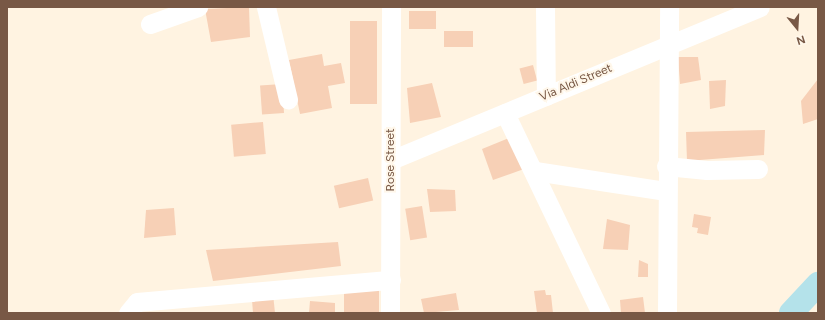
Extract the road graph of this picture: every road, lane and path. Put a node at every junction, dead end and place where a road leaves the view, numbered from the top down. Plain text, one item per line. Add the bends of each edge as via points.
1 (198, 7) edge
2 (266, 7) edge
3 (392, 7) edge
4 (545, 7) edge
5 (669, 7) edge
6 (760, 7) edge
7 (150, 24) dead end
8 (669, 45) junction
9 (546, 96) junction
10 (288, 99) dead end
11 (505, 113) junction
12 (391, 160) junction
13 (666, 166) junction
14 (758, 169) dead end
15 (535, 171) junction
16 (666, 190) junction
17 (391, 280) junction
18 (128, 313) edge
19 (390, 313) edge
20 (601, 313) edge
21 (667, 313) edge

1 - 7 street
2 - 10 street
3 - 12 street, Rose Street
4 - 9 street
5 - 8 street
6 - 8 street, Via Aldi Street
8 - 9 street, Via Aldi Street
8 - 13 street
9 - 11 street, Via Aldi Street
11 - 12 street, Via Aldi Street
11 - 15 street
12 - 17 street, Rose Street
13 - 14 street via 707,170
13 - 16 street
15 - 16 street
15 - 20 street
16 - 21 street
17 - 18 street via 137,302
17 - 19 street, Rose Street

